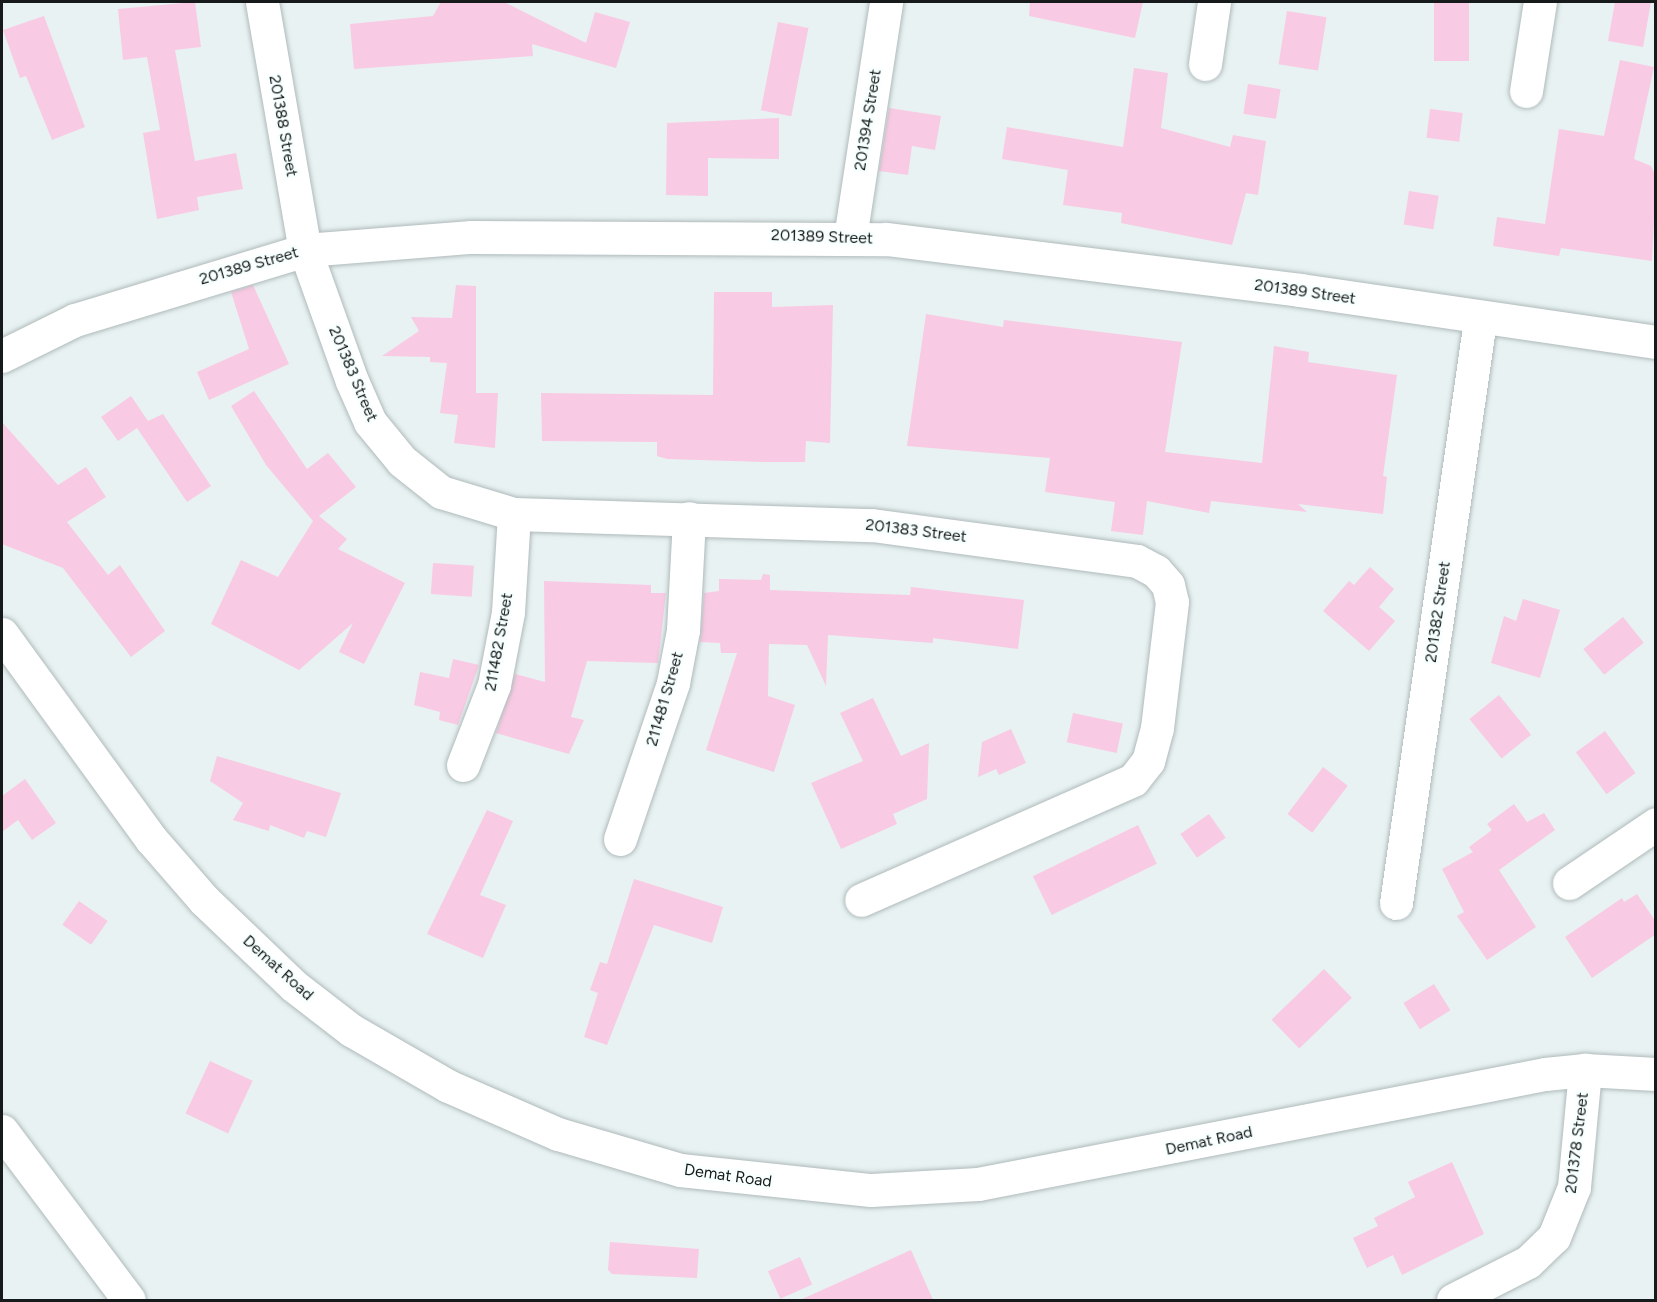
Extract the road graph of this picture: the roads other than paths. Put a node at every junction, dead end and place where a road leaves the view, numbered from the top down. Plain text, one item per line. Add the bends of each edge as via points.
1 (262, 2) edge
2 (886, 2) edge
3 (1214, 2) edge
4 (1540, 2) edge
5 (1205, 64) dead end
6 (1526, 91) dead end
7 (850, 238) junction
8 (305, 250) junction
9 (1480, 320) junction
10 (1656, 342) edge
11 (2, 356) edge
12 (514, 514) junction
13 (689, 518) junction
14 (2, 634) edge
15 (463, 765) dead end
16 (1656, 824) edge
17 (620, 839) dead end
18 (1569, 883) dead end
19 (861, 900) dead end
20 (1396, 903) dead end
21 (1585, 1070) junction
22 (1656, 1074) edge
23 (2, 1131) edge
24 (129, 1300) edge
25 (1453, 1300) edge

1 - 8 street, 201388 Street
2 - 7 street, 201394 Street
3 - 5 street
4 - 6 street
7 - 8 street, 201389 Street via 471,237
7 - 9 street, 201389 Street via 1300,290
8 - 11 street, 201389 Street via 86,316
8 - 12 street, 201383 Street via 370,422 402,461 441,492
9 - 10 street, 201389 Street
9 - 20 street, 201382 Street
12 - 13 street, 201383 Street
12 - 15 street, 211482 Street via 508,612 494,685
13 - 17 street, 211481 Street via 683,630 673,683
13 - 19 street, 201383 Street via 872,525 1114,558 1156,571 1168,585 1172,602 1157,728 1149,761 1133,780
14 - 21 street, Demat Road via 152,839 204,900 294,986 351,1030 448,1086 558,1134 680,1170 871,1190 978,1184 1473,1087
16 - 18 street
21 - 22 street, Demat Road
21 - 25 street, 201378 Street via 1574,1187 1554,1237 1528,1262
23 - 24 street

